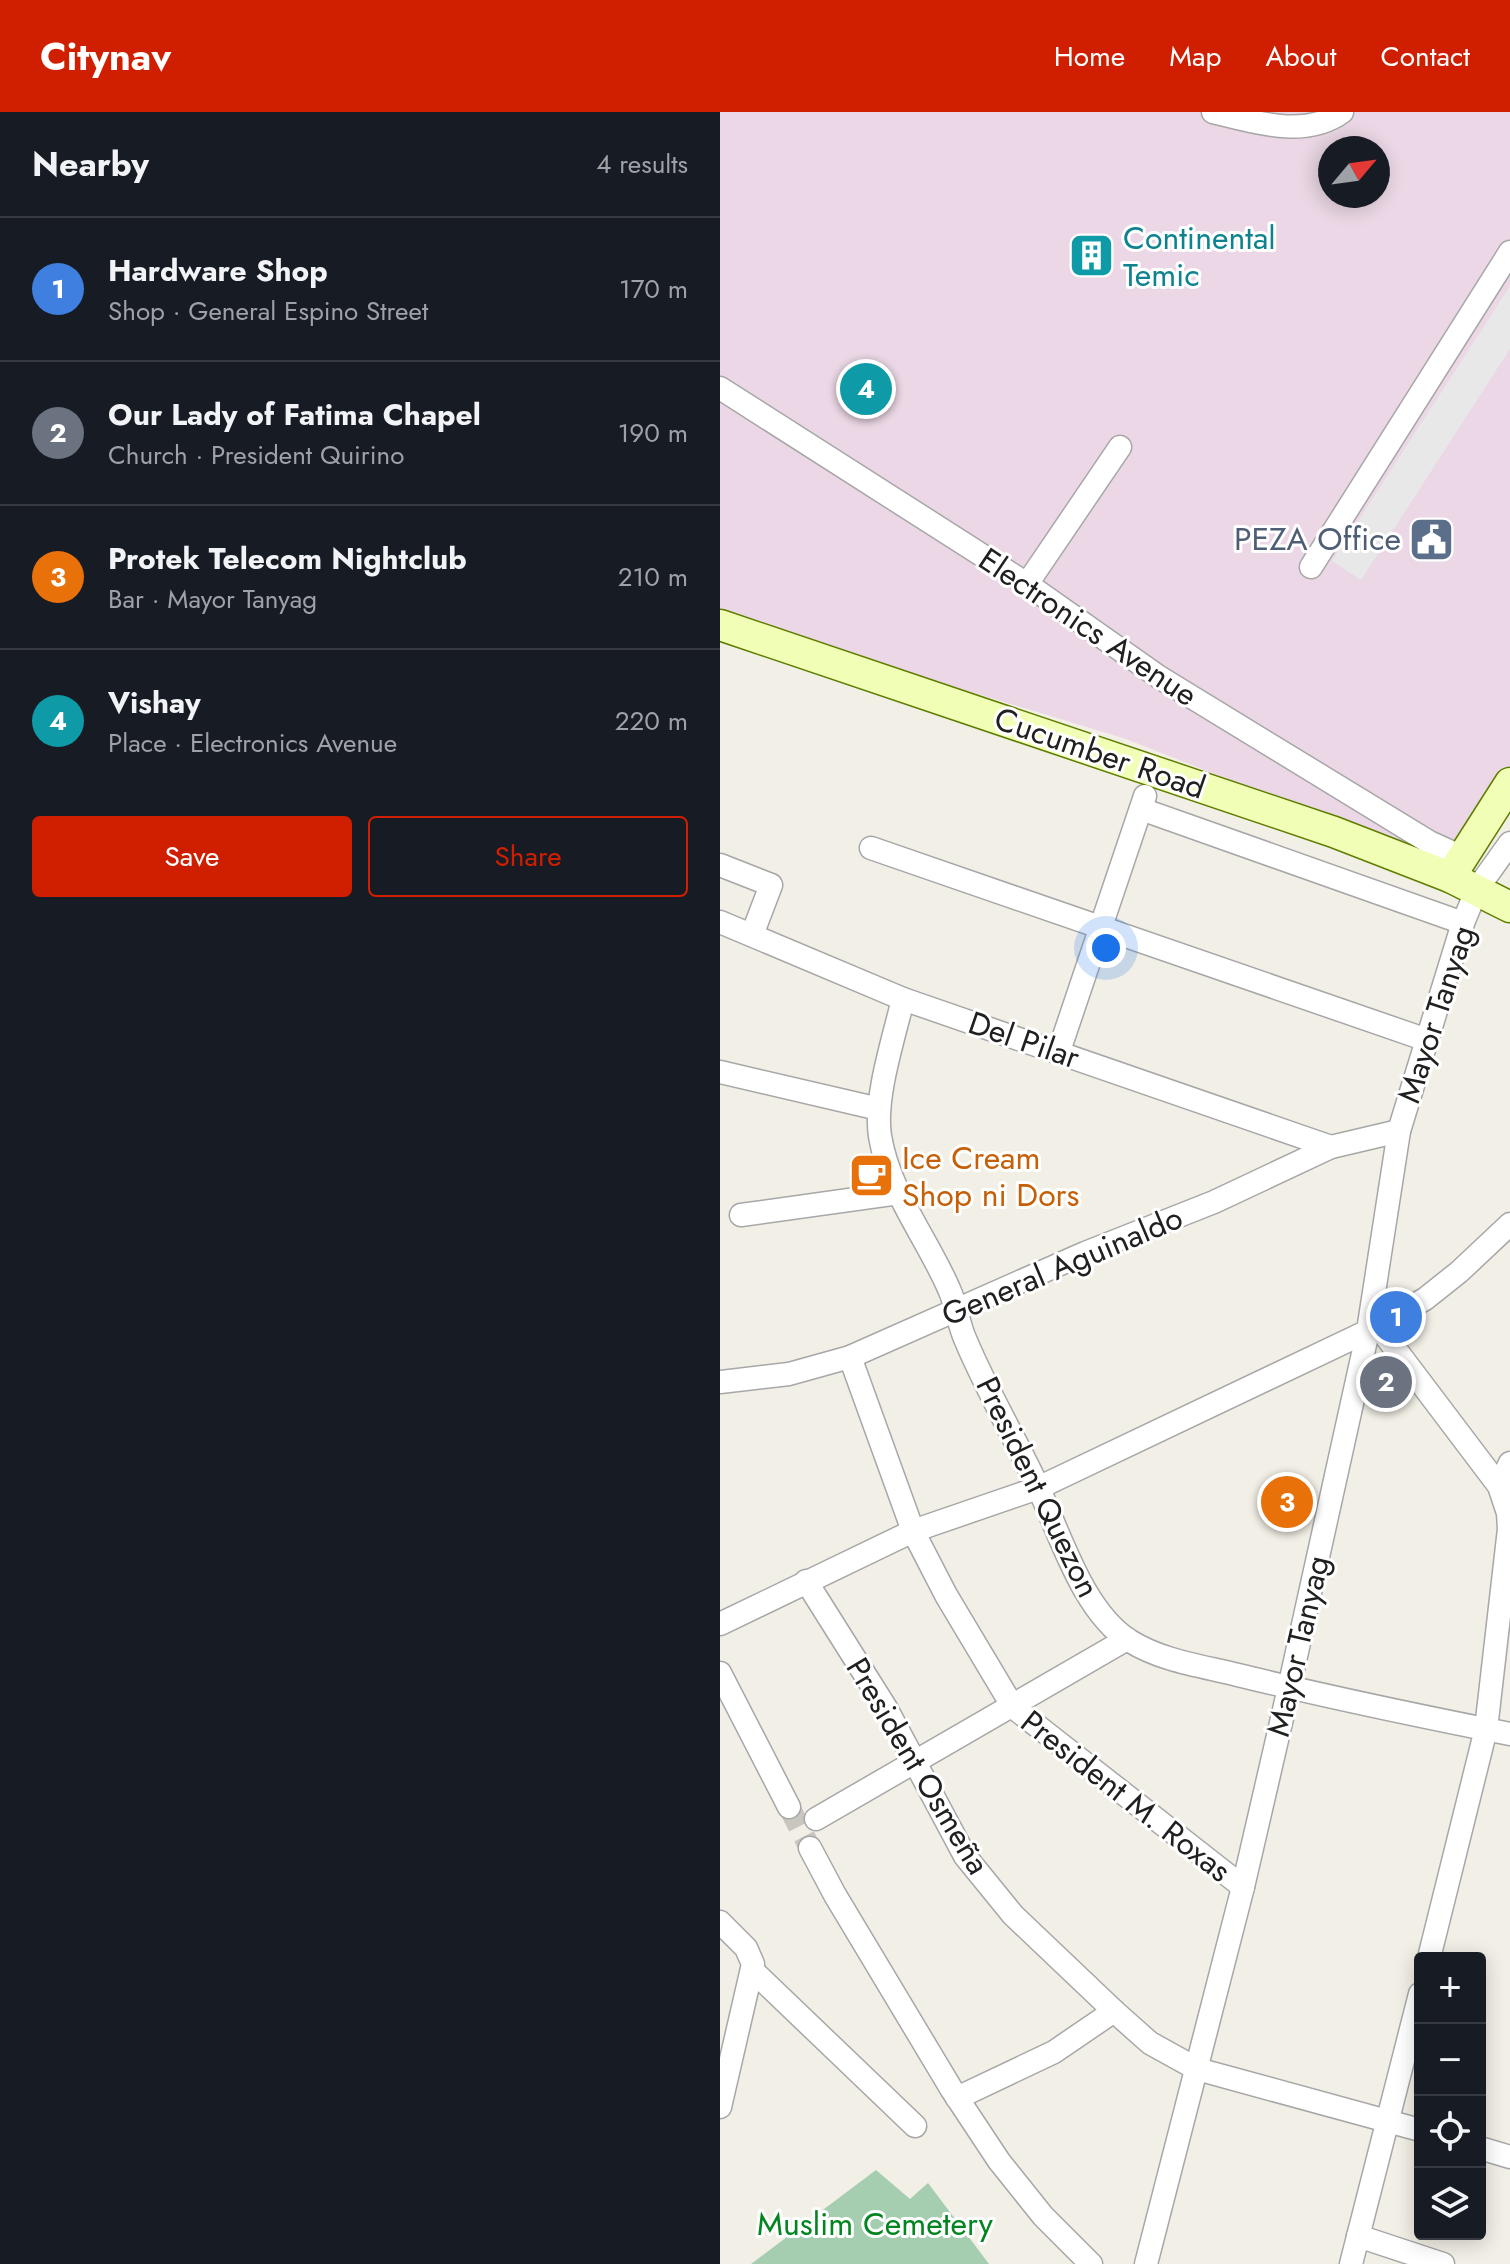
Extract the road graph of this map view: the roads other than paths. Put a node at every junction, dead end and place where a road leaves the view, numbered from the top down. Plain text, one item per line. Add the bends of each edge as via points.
1 (1213, 112) edge
2 (1342, 112) edge
3 (1510, 252) edge
4 (720, 388) edge
5 (1120, 447) dead end
6 (1311, 567) dead end
7 (1027, 584) junction
8 (720, 625) edge
9 (1510, 783) edge
10 (1510, 843) edge
11 (871, 848) dead end
12 (720, 865) edge
13 (1463, 874) junction
14 (1510, 907) edge
15 (720, 922) edge
16 (1463, 923) junction
17 (1101, 929) junction
18 (752, 935) junction
19 (903, 999) junction
20 (1427, 1040) junction
21 (1059, 1051) junction
22 (720, 1072) edge
23 (879, 1109) junction
24 (1399, 1131) junction
25 (1331, 1147) junction
26 (899, 1193) junction
27 (741, 1215) dead end
28 (1510, 1224) edge
29 (956, 1310) junction
30 (1373, 1328) junction
31 (850, 1357) junction
32 (720, 1382) edge
33 (1510, 1463) edge
34 (1499, 1486) junction
35 (1038, 1488) junction
36 (913, 1531) junction
37 (806, 1581) junction
38 (720, 1624) edge
39 (1127, 1639) junction
40 (720, 1673) edge
41 (1289, 1688) junction
42 (1013, 1707) junction
43 (1486, 1729) junction
44 (1510, 1734) edge
45 (916, 1763) junction
46 (789, 1807) tunnel mouth
47 (816, 1819) dead end
48 (810, 1848) tunnel mouth
49 (1243, 1887) junction
50 (720, 1922) edge
51 (1430, 1952) edge
52 (752, 1970) junction
53 (1114, 2011) junction
54 (1414, 2018) edge
55 (1197, 2069) junction
56 (957, 2098) junction
57 (720, 2107) edge
58 (1388, 2121) junction
59 (915, 2126) dead end
60 (1414, 2128) edge
61 (1486, 2150) edge
62 (1510, 2157) edge
63 (1358, 2236) junction
64 (1091, 2264) edge
65 (1146, 2264) edge
66 (1351, 2264) edge
67 (1443, 2264) edge

1 - 2 street via 1293,128 1332,120
3 - 6 street
4 - 7 street, Electronics Avenue
5 - 7 street
7 - 13 street, Electronics Avenue via 1159,677 1429,842
8 - 13 main road, Cucumber Road
9 - 13 main road
10 - 13 street, Mayor Tanyag
11 - 17 street
12 - 18 street via 771,885
13 - 14 main road, Cucumber Road
13 - 16 street, Mayor Tanyag
15 - 18 street, Del Pilar
16 - 17 street via 1143,802
16 - 20 street, Mayor Tanyag
17 - 20 street
17 - 21 street
18 - 19 street, Del Pilar
19 - 21 street, Del Pilar
19 - 23 street, President Quezon
20 - 24 street, Mayor Tanyag
21 - 25 street, Del Pilar
22 - 23 street
23 - 26 street, President Quezon via 885,1157
24 - 25 street, General Aguinaldo
24 - 30 street, Mayor Tanyag
25 - 29 street, General Aguinaldo
26 - 27 street
26 - 29 street, President Quezon
28 - 30 street via 1441,1286
29 - 31 street, General Aguinaldo
29 - 35 street, President Quezon via 967,1344
30 - 34 street
30 - 35 street
30 - 41 street, Mayor Tanyag
31 - 32 street, General Aguinaldo via 789,1374
31 - 36 street, President M. Roxas
33 - 34 street
34 - 43 street via 1509,1529
35 - 36 street
35 - 39 street, President Quezon via 1081,1581
36 - 37 street
36 - 42 street, President M. Roxas
37 - 38 street
37 - 45 street, President Osmeña
39 - 41 street, President Quezon via 1168,1658
39 - 42 street
40 - 46 street
41 - 43 street, President Quezon
41 - 49 street, Mayor Tanyag
42 - 45 street
42 - 49 street, President M. Roxas
43 - 44 street, President Quezon
43 - 51 street
45 - 47 street
45 - 53 street, President Osmeña via 965,1856 1013,1915
48 - 56 street
49 - 55 street, Mayor Tanyag
50 - 52 street via 750,1952
52 - 57 street
52 - 59 street
53 - 55 street, President Osmeña via 1150,2043
53 - 56 street via 1054,2052
54 - 58 street
55 - 58 street, President Osmeña
55 - 65 street, Mayor Tanyag
56 - 64 street via 1043,2216
58 - 60 street, President Osmeña
58 - 63 street
61 - 62 street
63 - 66 street
63 - 67 street

